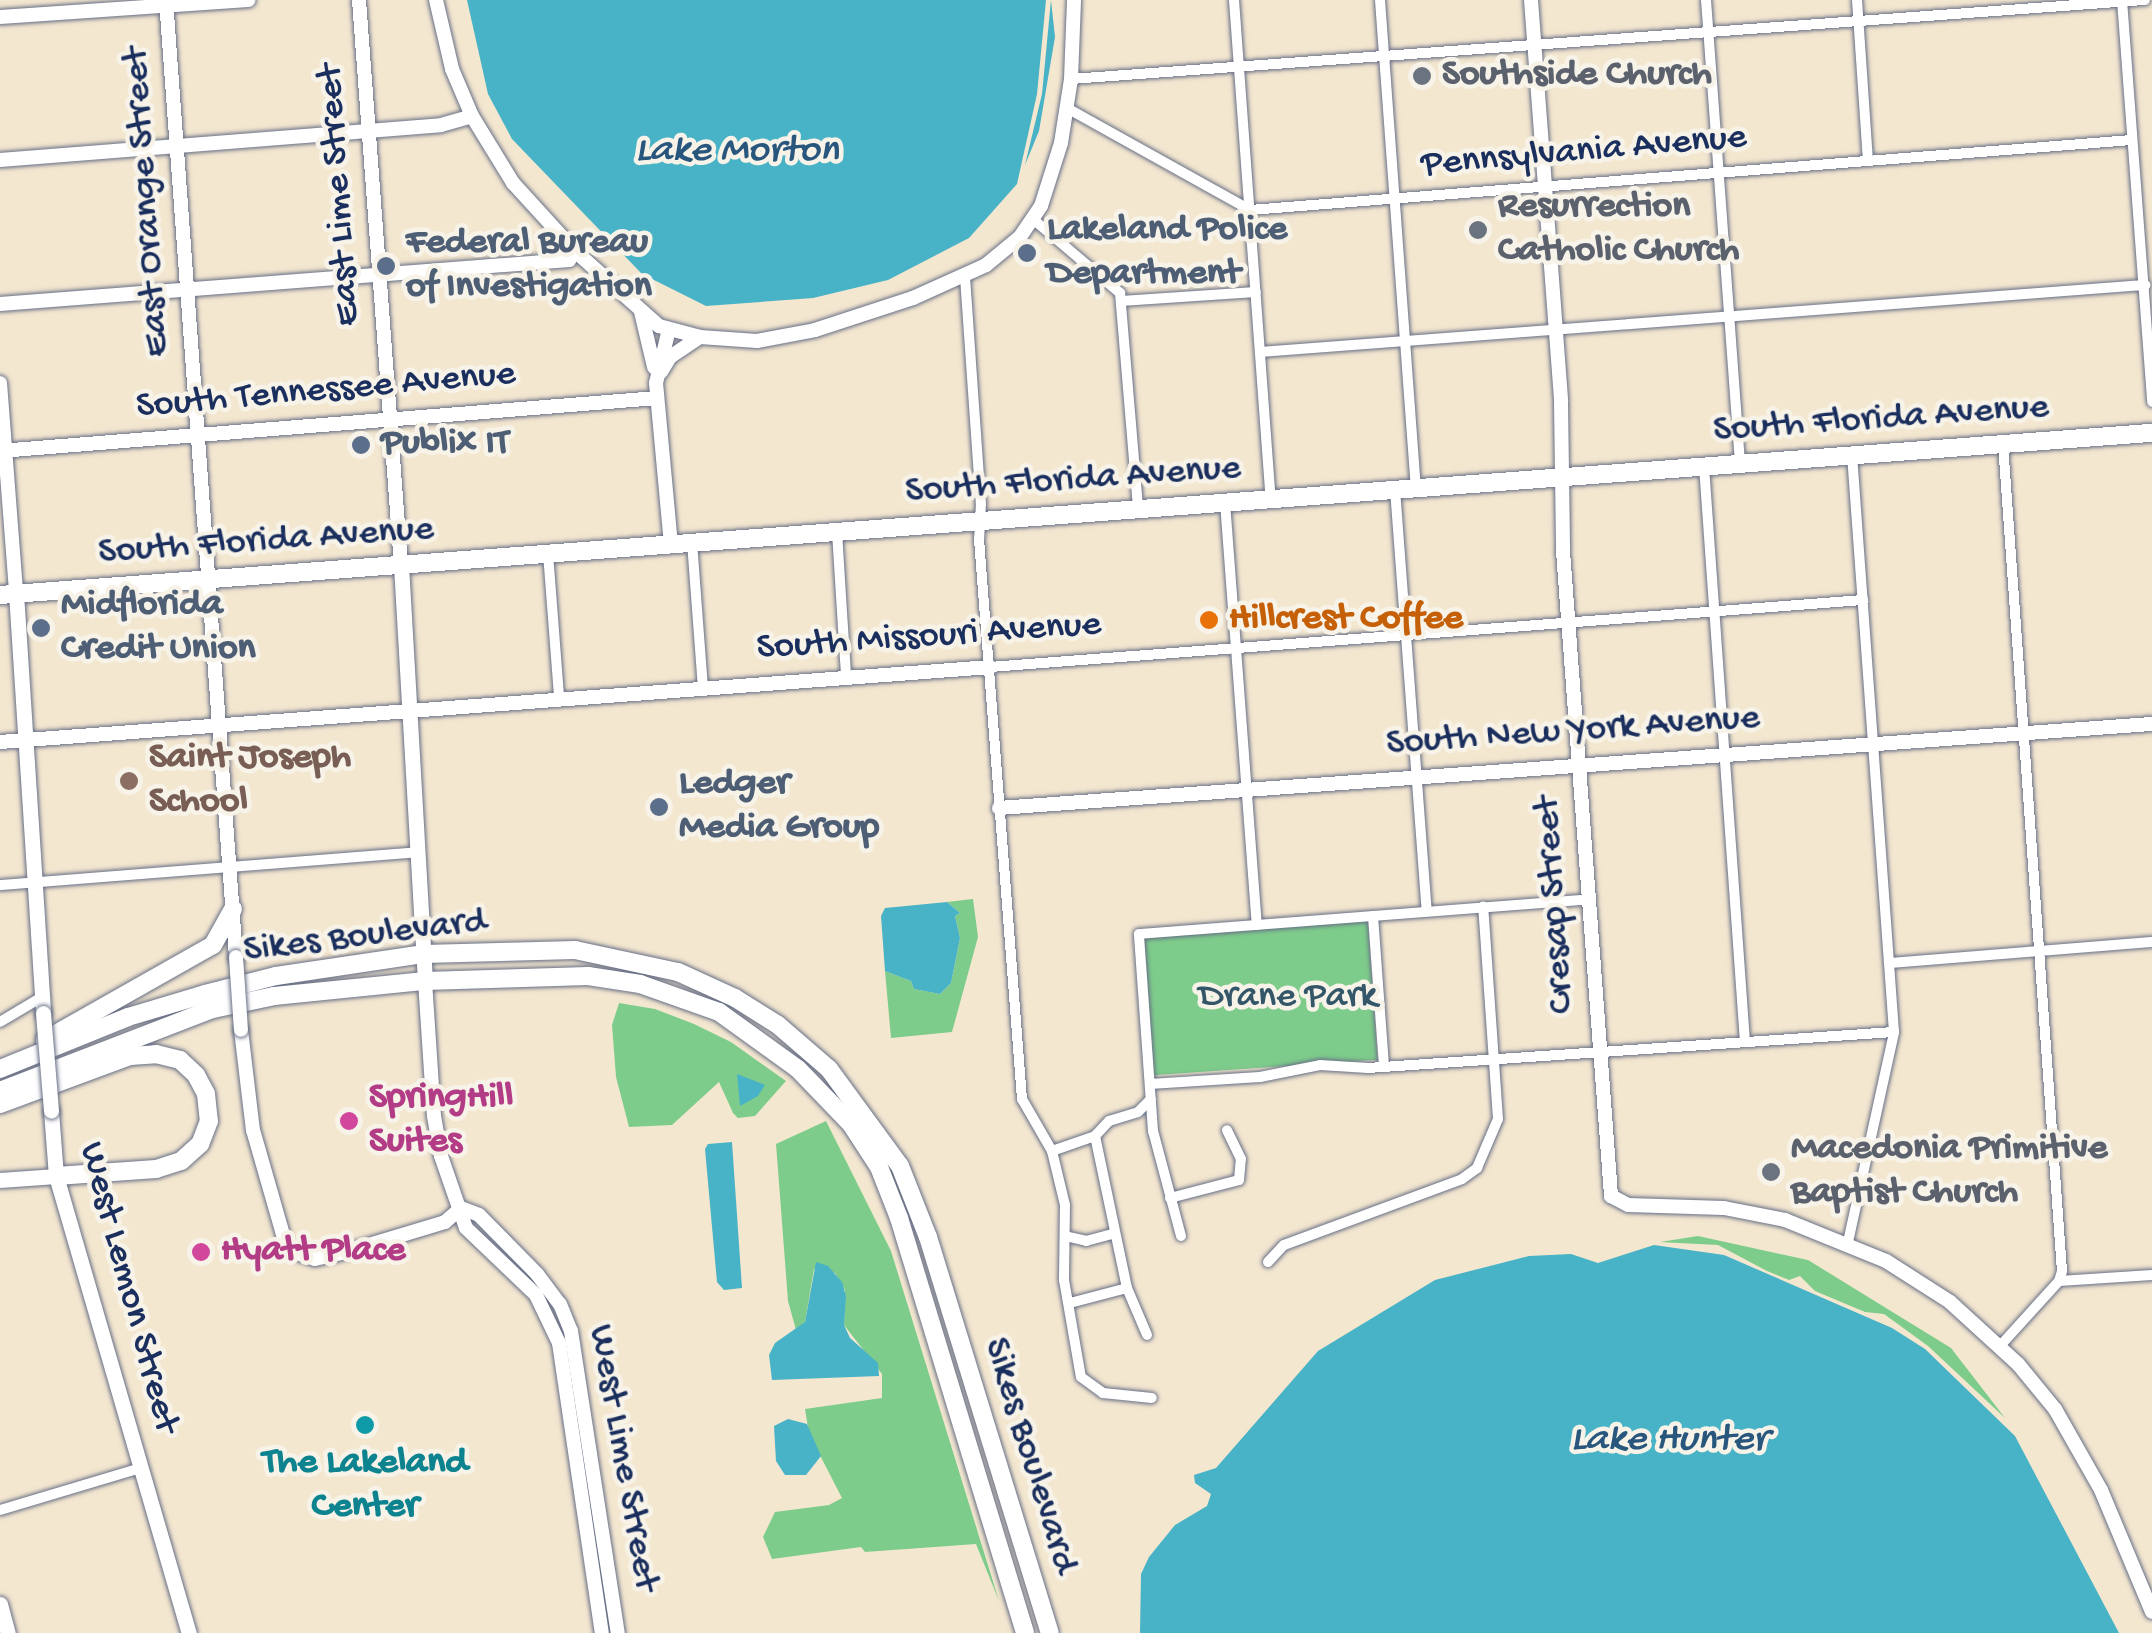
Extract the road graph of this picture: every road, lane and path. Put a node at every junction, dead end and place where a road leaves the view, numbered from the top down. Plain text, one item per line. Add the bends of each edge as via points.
1 (248, 0) edge
2 (360, 0) edge
3 (436, 0) edge
4 (1074, 0) edge
5 (1234, 0) edge
6 (1380, 0) edge
7 (1532, 0) edge
8 (1706, 0) edge
9 (1857, 0) edge
10 (2145, 0) edge
11 (2122, 1) edge
12 (166, 3) edge
13 (0, 17) edge
14 (1858, 22) junction
15 (1709, 33) junction
16 (1535, 46) junction
17 (1384, 56) junction
18 (1239, 67) junction
19 (1071, 79) junction
20 (1068, 108) junction
21 (472, 116) junction
22 (370, 130) junction
23 (2132, 140) junction
24 (176, 146) junction
25 (0, 160) edge
26 (1868, 161) junction
27 (1719, 174) junction
28 (1545, 186) junction
29 (1394, 199) junction
30 (1250, 210) junction
31 (2152, 214) edge
32 (2139, 215) junction
33 (1034, 220) junction
34 (574, 250) junction
35 (379, 274) junction
36 (965, 277) junction
37 (2145, 285) junction
38 (186, 290) junction
39 (1256, 292) junction
40 (1121, 301) junction
41 (0, 304) edge
42 (641, 312) junction
43 (1730, 318) junction
44 (669, 329) junction
45 (1555, 330) junction
46 (700, 337) junction
47 (1405, 342) junction
48 (1260, 352) junction
49 (0, 383) edge
50 (657, 390) junction
51 (2152, 402) edge
52 (391, 420) junction
53 (2152, 433) edge
54 (198, 434) junction
55 (2003, 444) junction
56 (3, 450) edge
57 (1852, 455) junction
58 (1740, 463) junction
59 (1704, 466) junction
60 (1562, 477) junction
61 (1416, 488) junction
62 (1395, 489) junction
63 (1272, 498) junction
64 (1225, 502) junction
65 (1138, 510) junction
66 (982, 521) junction
67 (838, 532) junction
68 (692, 542) junction
69 (671, 544) junction
70 (548, 553) junction
71 (400, 565) junction
72 (208, 578) junction
73 (8, 594) edge
74 (1863, 600) junction
75 (1715, 611) junction
76 (1568, 622) junction
77 (1406, 635) junction
78 (1234, 649) junction
79 (990, 666) junction
80 (846, 676) junction
81 (703, 687) junction
82 (559, 698) junction
83 (409, 709) junction
84 (2152, 724) edge
85 (219, 725) junction
86 (2023, 733) junction
87 (24, 740) junction
88 (0, 742) edge
89 (1874, 743) junction
90 (1725, 753) junction
91 (1578, 764) junction
92 (1417, 776) junction
93 (1246, 789) junction
94 (999, 808) junction
95 (419, 852) junction
96 (230, 867) junction
97 (34, 882) junction
98 (0, 885) edge
99 (1589, 899) junction
100 (1483, 907) junction
101 (233, 910) junction
102 (1427, 911) junction
103 (1373, 916) junction
104 (1257, 925) junction
105 (2152, 942) edge
106 (2039, 951) junction
107 (424, 954) junction
108 (1889, 962) junction
109 (425, 981) junction
110 (43, 1005) junction
111 (718, 1012) junction
112 (0, 1022) edge
113 (1894, 1032) junction
114 (1745, 1042) junction
115 (1599, 1051) junction
116 (1495, 1058) junction
117 (823, 1064) junction
118 (1384, 1065) junction
119 (0, 1068) edge
120 (810, 1081) junction
121 (1150, 1084) junction
122 (0, 1091) edge
123 (1151, 1099) junction
124 (0, 1104) edge
125 (1227, 1130) dead end
126 (879, 1135) junction
127 (1095, 1136) junction
128 (1052, 1151) junction
129 (56, 1176) junction
130 (0, 1180) edge
131 (1170, 1198) junction
132 (461, 1208) junction
133 (1113, 1234) junction
134 (1065, 1236) junction
135 (1180, 1236) dead end
136 (1848, 1242) junction
137 (1268, 1262) dead end
138 (2152, 1275) edge
139 (2059, 1282) junction
140 (1127, 1288) junction
141 (1070, 1303) junction
142 (1147, 1335) dead end
143 (2000, 1346) junction
144 (1152, 1398) dead end
145 (141, 1468) junction
146 (0, 1510) edge
147 (0, 1604) edge
148 (2151, 1608) edge
149 (8, 1633) edge
150 (189, 1633) edge
151 (602, 1633) edge
152 (618, 1633) edge
153 (1026, 1633) edge
154 (1050, 1633) edge

1 - 12 street
2 - 22 street, East Lime Street
3 - 21 street via 452,69
4 - 19 street
5 - 18 street
6 - 17 street
7 - 16 street, Cresap Street
8 - 15 street
9 - 14 street
10 - 11 street
11 - 14 street
11 - 23 street
12 - 13 street
12 - 24 street, East Orange Street
14 - 15 street
14 - 26 street
15 - 16 street
15 - 27 street
16 - 17 street
16 - 28 street, Cresap Street
17 - 18 street
17 - 29 street
18 - 19 street
18 - 30 street
19 - 20 street
20 - 30 street
20 - 33 street
21 - 22 street
21 - 34 street via 513,183
22 - 24 street
22 - 35 street, East Lime Street
23 - 26 street, Pennsylvania Avenue
23 - 32 street
24 - 25 street
24 - 38 street, East Orange Street
26 - 27 street, Pennsylvania Avenue
27 - 28 street, Pennsylvania Avenue
27 - 43 street
28 - 29 street, Pennsylvania Avenue
28 - 45 street, Cresap Street
29 - 30 street, Pennsylvania Avenue
29 - 47 street
30 - 39 street
31 - 32 street
32 - 37 street
33 - 36 street via 1004,254
33 - 40 street via 1120,293
34 - 35 street via 569,260
34 - 42 street
35 - 38 street
35 - 52 street, East Lime Street
36 - 46 street via 780,338
36 - 66 street
37 - 43 street
37 - 51 street
38 - 41 street
38 - 54 street, East Orange Street
39 - 40 street
39 - 48 street
40 - 65 street
42 - 44 street
42 - 50 street
43 - 45 street
43 - 58 street
44 - 46 street
44 - 50 street
45 - 47 street
45 - 60 street, Cresap Street
46 - 50 street via 665,362
47 - 48 street
47 - 61 street
48 - 63 street
49 - 56 street
50 - 52 street, South Tennessee Avenue
50 - 69 street
52 - 54 street, South Tennessee Avenue
52 - 71 street, East Lime Street
53 - 55 main road, South Florida Avenue
54 - 56 street, South Tennessee Avenue
54 - 72 street, East Orange Street
55 - 57 main road, South Florida Avenue
55 - 86 street
56 - 73 street
57 - 58 main road, South Florida Avenue
57 - 74 street
58 - 59 main road, South Florida Avenue
59 - 60 main road, South Florida Avenue
59 - 75 street
60 - 61 main road, South Florida Avenue
60 - 76 street, Cresap Street
61 - 62 main road, South Florida Avenue
62 - 63 main road, South Florida Avenue
62 - 77 street
63 - 64 main road, South Florida Avenue
64 - 65 main road, South Florida Avenue
64 - 78 street
65 - 66 main road, South Florida Avenue
66 - 67 main road, South Florida Avenue
66 - 79 street
67 - 68 main road, South Florida Avenue
67 - 80 street
68 - 69 main road, South Florida Avenue
68 - 81 street
69 - 70 main road, South Florida Avenue
70 - 71 main road, South Florida Avenue
70 - 82 street
71 - 72 main road, South Florida Avenue
71 - 83 main road
72 - 73 main road, South Florida Avenue
72 - 85 street, East Orange Street
73 - 87 main road, West Lemon Street
74 - 75 street, South Missouri Avenue
74 - 89 street
75 - 76 street, South Missouri Avenue
75 - 90 street
76 - 77 street, South Missouri Avenue
76 - 91 street, Cresap Street
77 - 78 street, South Missouri Avenue
77 - 92 street
78 - 79 street, South Missouri Avenue
78 - 93 street
79 - 80 street, South Missouri Avenue
79 - 94 street
80 - 81 street, South Missouri Avenue
81 - 82 street, South Missouri Avenue
82 - 83 street, South Missouri Avenue
83 - 85 street, South Missouri Avenue
83 - 95 main road
84 - 86 street, South New York Avenue
85 - 87 street, South Missouri Avenue
85 - 96 street, East Orange Street
86 - 89 street, South New York Avenue
86 - 106 street
87 - 88 street, South Missouri Avenue
87 - 97 main road, West Lemon Street
89 - 90 street, South New York Avenue
89 - 108 street
90 - 91 street, South New York Avenue
90 - 114 street
91 - 92 street, South New York Avenue
91 - 99 street, Cresap Street
92 - 93 street, South New York Avenue
92 - 102 street
93 - 94 street, South New York Avenue
93 - 104 street
94 - 128 street via 1022,1099
95 - 96 street
95 - 107 main road
96 - 97 street
96 - 101 street, East Orange Street
97 - 98 street
97 - 110 main road, West Lemon Street
99 - 100 street
99 - 115 street, Cresap Street
100 - 102 street
100 - 116 street
101 - 119 main road via 213,946
101 - 132 street, East Orange Street, bridge via 249,1112 286,1245 309,1259 445,1222
102 - 103 street
103 - 104 street
103 - 118 street
104 - 121 street via 1139,934
105 - 106 street
106 - 108 street
106 - 139 street
107 - 109 main road
107 - 117 main road, Sikes Boulevard via 575,950 678,972 750,1007
107 - 119 main road, Sikes Boulevard via 276,976 206,994
108 - 113 street
109 - 111 main road, Sikes Boulevard via 588,976 640,984
109 - 122 main road, Sikes Boulevard via 213,1009
109 - 132 street via 440,1156
110 - 112 street
110 - 129 main road, West Lemon Street, bridge
111 - 117 main road via 728,1011 798,1056
111 - 120 main road, Sikes Boulevard
113 - 114 street
113 - 136 street
114 - 115 street
115 - 116 street
115 - 136 street, Cresap Street via 1610,1192 1620,1203 1724,1208
116 - 118 street
116 - 137 street via 1498,1126 1471,1174 1284,1245
117 - 126 main road, Sikes Boulevard
118 - 121 street via 1299,1066 1260,1078
120 - 126 main road via 832,1090
120 - 153 main road, Sikes Boulevard via 851,1124 879,1167 899,1218
121 - 123 street
123 - 127 street via 1138,1112 1108,1121
123 - 131 street
124 - 129 main road via 130,1056 180,1060 196,1075 209,1121 200,1144 180,1160 156,1169
125 - 131 street via 1241,1159 1239,1180
126 - 154 main road, Sikes Boulevard via 900,1166 928,1237
127 - 128 street
127 - 133 street
128 - 134 street
129 - 130 main road
129 - 145 main road, West Lemon Street
131 - 135 street
132 - 151 street via 466,1228 536,1295 556,1333
132 - 152 street, West Lime Street via 479,1215 537,1274 574,1338
133 - 134 street via 1086,1241
133 - 140 street
134 - 141 street
136 - 143 street via 1910,1274
138 - 139 street
139 - 143 street
140 - 141 street
140 - 142 street
141 - 144 street via 1074,1351 1088,1385
143 - 148 street via 2038,1386 2080,1449
145 - 146 street
145 - 150 main road, West Lemon Street
147 - 149 main road

